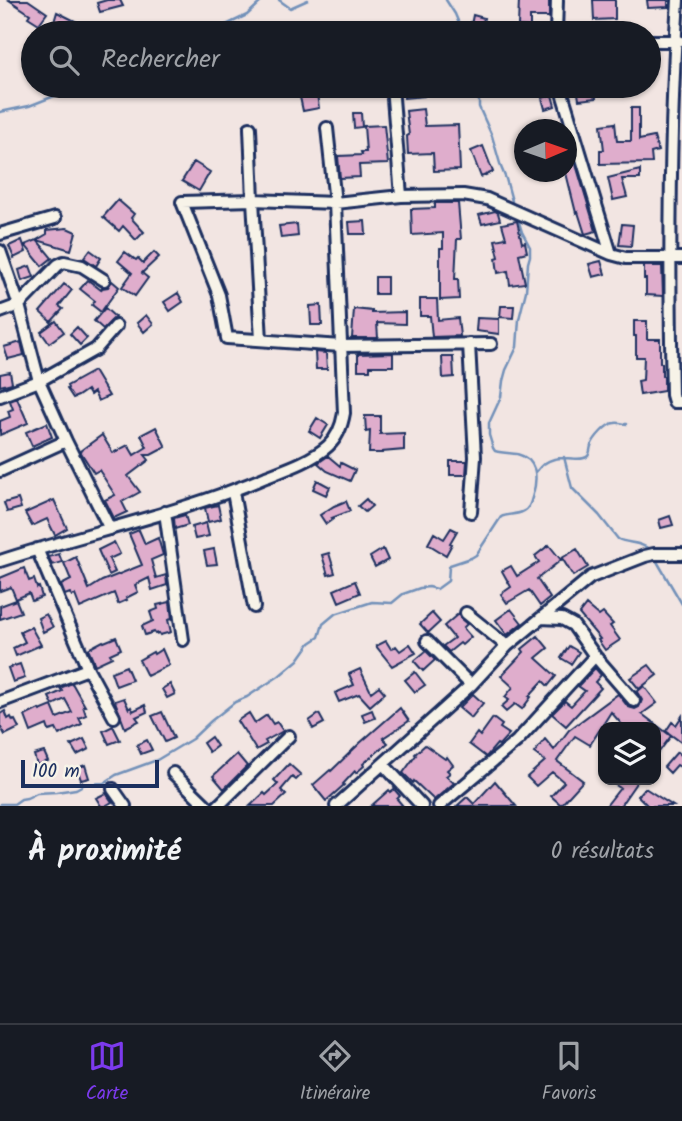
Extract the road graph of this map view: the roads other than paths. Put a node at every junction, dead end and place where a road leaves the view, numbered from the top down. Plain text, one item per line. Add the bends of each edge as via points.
1 (557, 0) edge
2 (678, 0) edge
3 (556, 21) edge
4 (678, 41) edge
5 (393, 98) edge
6 (564, 98) edge
7 (250, 128) dead end
8 (327, 128) dead end
9 (401, 196) junction
10 (253, 200) junction
11 (335, 203) junction
12 (55, 218) dead end
13 (0, 234) edge
14 (0, 251) edge
15 (611, 254) junction
16 (669, 258) junction
17 (682, 258) edge
18 (104, 280) dead end
19 (19, 305) junction
20 (0, 312) edge
21 (116, 326) dead end
22 (261, 340) junction
23 (469, 344) junction
24 (491, 344) dead end
25 (341, 346) junction
26 (39, 381) junction
27 (0, 396) edge
28 (682, 402) edge
29 (66, 441) junction
30 (0, 471) edge
31 (233, 492) junction
32 (165, 512) junction
33 (471, 512) dead end
34 (110, 529) junction
35 (37, 549) junction
36 (682, 554) edge
37 (0, 561) edge
38 (254, 607) dead end
39 (466, 612) dead end
40 (541, 618) junction
41 (183, 640) dead end
42 (427, 641) dead end
43 (508, 646) junction
44 (595, 656) junction
45 (88, 669) junction
46 (471, 685) junction
47 (634, 701) dead end
48 (0, 702) edge
49 (114, 717) dead end
50 (289, 736) dead end
51 (383, 764) junction
52 (173, 773) dead end
53 (113, 789) dead end
54 (125, 806) edge
55 (207, 806) edge
56 (218, 806) edge
57 (336, 806) edge
58 (422, 806) edge
59 (439, 806) edge

1 - 3 street
2 - 4 street
4 - 16 street
5 - 9 street
6 - 15 street
7 - 10 street
8 - 11 street
9 - 11 street
9 - 15 street via 487,199
10 - 11 street
10 - 22 street
10 - 22 street via 182,202 219,295 227,338
11 - 25 street
12 - 13 street
14 - 19 street
15 - 16 street
16 - 17 street
16 - 28 street via 672,395 674,402
18 - 19 street via 82,266 64,262
19 - 20 street
19 - 26 street
21 - 26 street via 96,349
22 - 25 street
23 - 24 street
23 - 25 street
23 - 33 street via 475,457
25 - 31 street via 344,413 332,442 301,463
26 - 27 street
26 - 29 street
29 - 30 street
29 - 34 street
31 - 32 street
31 - 38 street
32 - 34 street
32 - 41 street
34 - 35 street
35 - 37 street
35 - 45 street
36 - 40 street via 645,556 591,578
39 - 43 street
40 - 43 street
40 - 44 street via 573,625
42 - 46 street
43 - 46 street
44 - 47 street
44 - 59 street via 517,741
45 - 48 street
45 - 49 street
46 - 51 street
50 - 56 street
51 - 57 street
51 - 58 street
52 - 55 street
53 - 54 street

